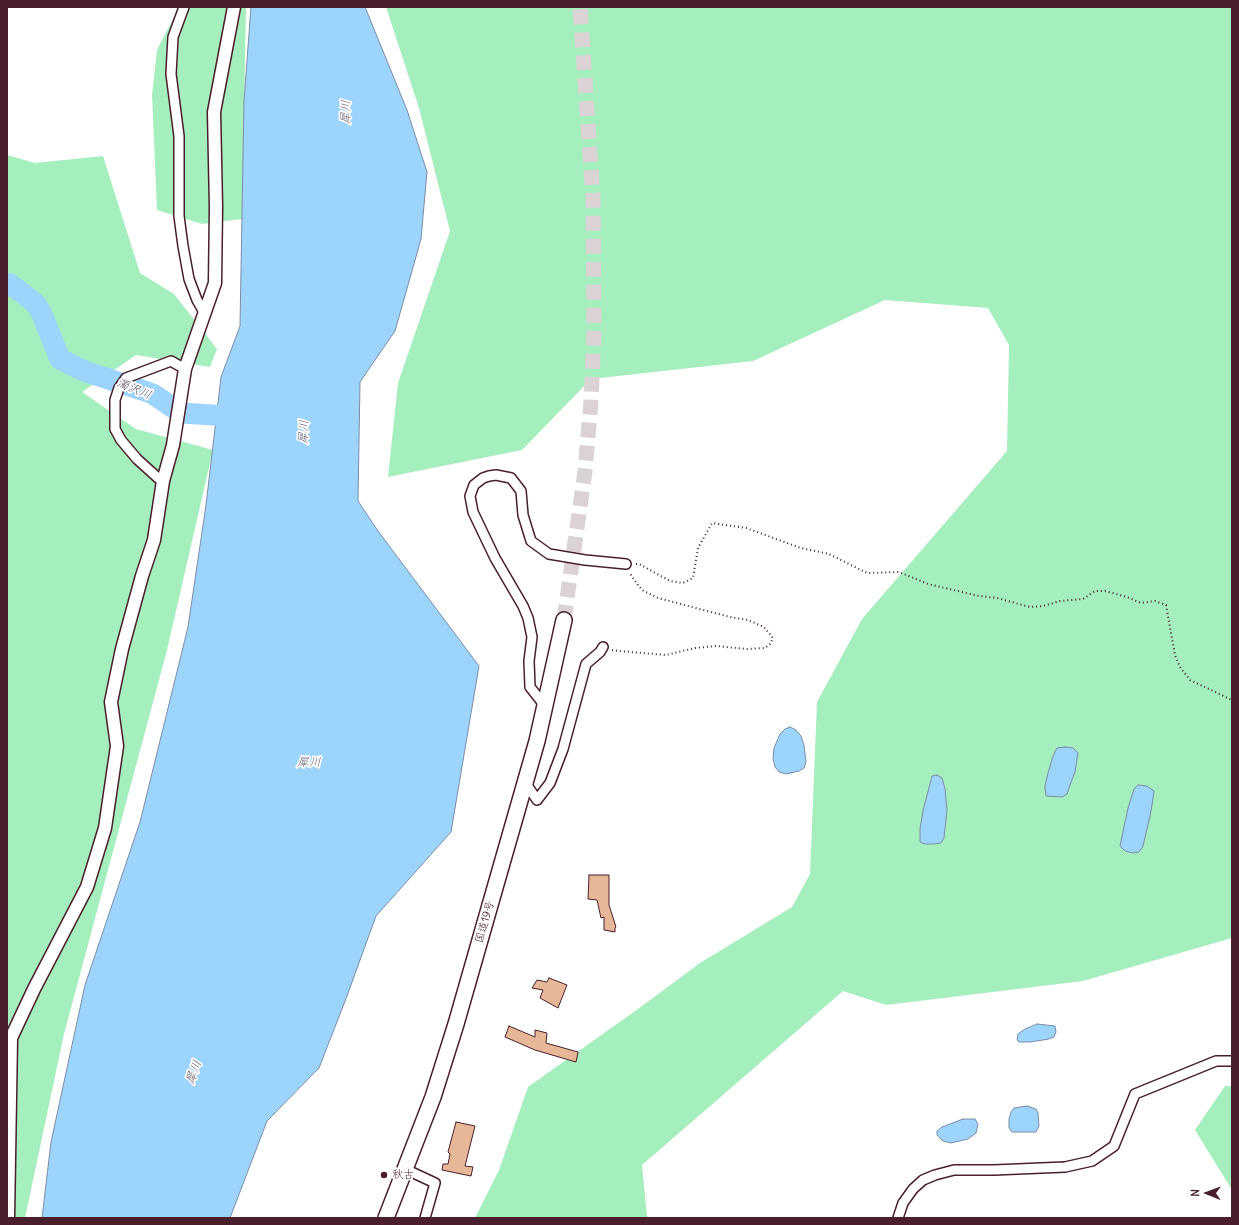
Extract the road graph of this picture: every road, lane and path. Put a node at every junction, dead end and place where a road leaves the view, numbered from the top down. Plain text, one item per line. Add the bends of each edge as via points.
1 (184, 7) edge
2 (234, 7) edge
3 (205, 314) junction
4 (185, 370) junction
5 (163, 481) junction
6 (626, 564) junction
7 (564, 620) tunnel mouth
8 (603, 647) joint
9 (1232, 700) edge
10 (546, 706) junction
11 (525, 782) junction
12 (1232, 1061) edge
13 (405, 1169) junction
14 (8, 1218) edge
15 (386, 1218) edge
16 (424, 1218) edge
17 (898, 1218) edge

1 - 3 street via 173,37 171,74 179,136 179,216 189,279
2 - 3 street via 214,112 215,283
3 - 4 street
4 - 5 street via 173,445
4 - 5 street via 171,360 126,378 115,400 115,429 121,440 137,459
5 - 14 street via 154,540 122,649 111,702 117,746 105,828 87,887 11,1038
6 - 8 path via 642,590 658,598 748,620 764,627 773,638 765,648 716,646 666,655
6 - 9 path via 639,564 670,581 683,583 693,578 698,548 712,523 746,528 801,548 829,554 867,573 899,572 928,584 1030,607 1083,599 1095,591 1105,591 1141,603 1155,601 1166,606 1175,655 1190,680
6 - 10 street via 549,554 531,541 523,515 521,491 511,478 490,476 482,478 474,485 470,496 473,512 528,618 532,637 529,661 530,687
7 - 10 highway, 国道19号
8 - 11 street via 586,664 563,749 550,783 538,800
10 - 11 highway, 国道19号
11 - 13 highway, 国道19号 via 456,1024 433,1097
12 - 17 street via 1216,1061 1135,1094 1114,1146 1092,1161 1065,1167 954,1170 935,1175 923,1180 913,1189 903,1203
13 - 15 highway, 国道19号
13 - 16 street via 435,1182

